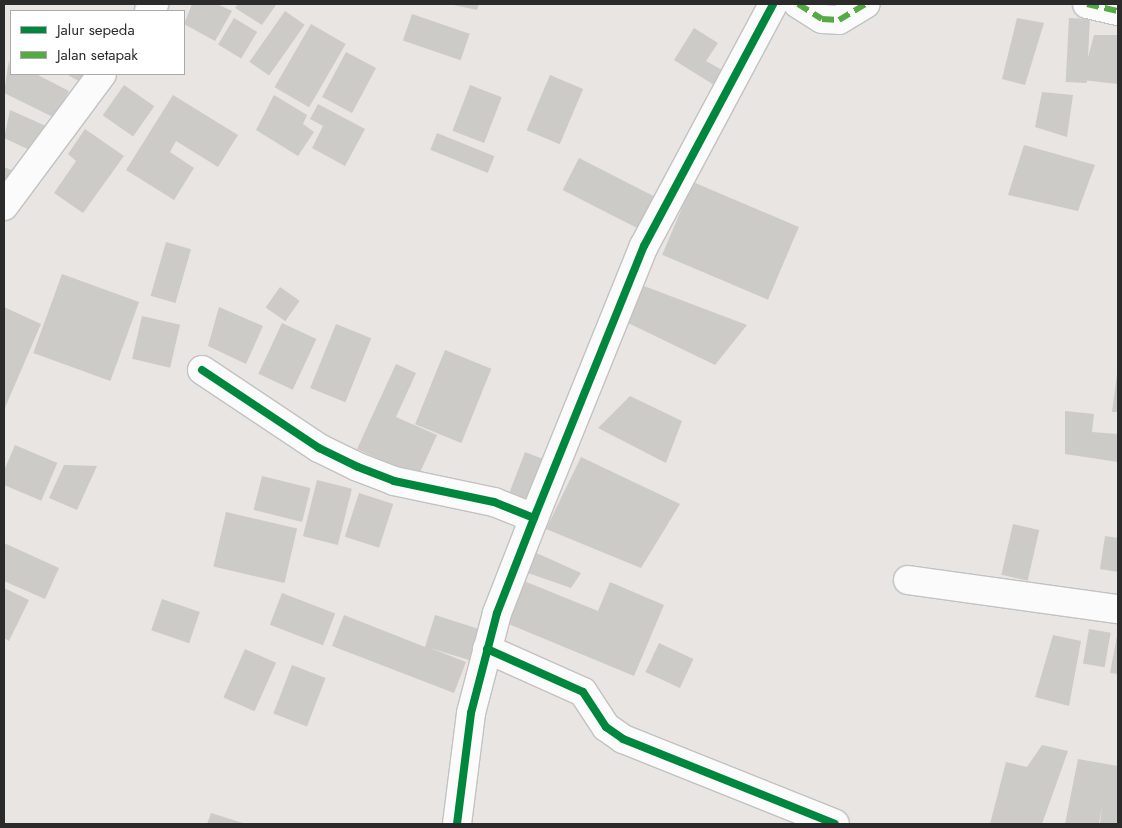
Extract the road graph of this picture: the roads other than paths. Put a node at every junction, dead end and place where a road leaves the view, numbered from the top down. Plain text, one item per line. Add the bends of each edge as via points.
1 (773, 4) edge
2 (798, 4) edge
3 (866, 4) edge
4 (1087, 4) edge
5 (1118, 11) edge
6 (101, 75) edge
7 (4, 206) edge
8 (202, 370) dead end
9 (534, 518) junction
10 (908, 580) dead end
11 (1118, 609) edge
12 (487, 649) junction
13 (457, 824) edge
14 (834, 824) edge

1 - 9 street via 644,246
2 - 3 street via 822,19 840,20
4 - 5 street
6 - 7 street
8 - 9 street via 319,448 358,467 394,481 494,502
9 - 12 street
10 - 11 street
12 - 13 street via 471,713
12 - 14 street via 583,692 606,727 622,739

